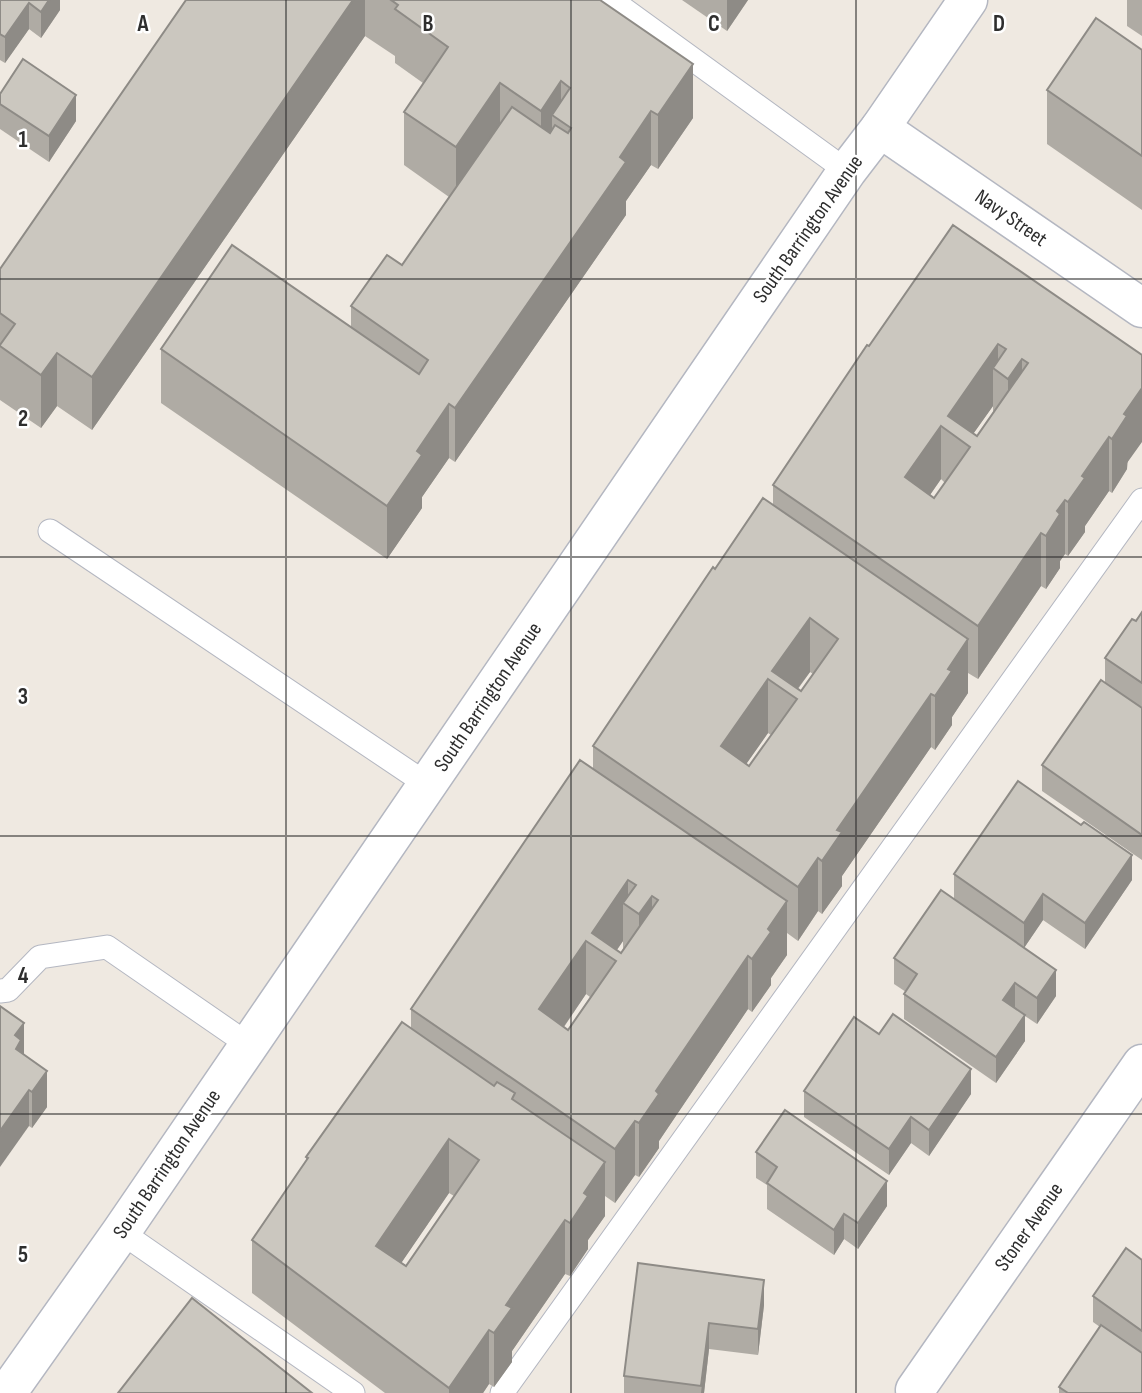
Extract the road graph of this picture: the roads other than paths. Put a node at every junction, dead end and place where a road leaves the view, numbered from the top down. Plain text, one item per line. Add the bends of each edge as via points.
1 (611, 0) edge
2 (968, 0) edge
3 (880, 128) junction
4 (847, 171) junction
5 (1142, 308) edge
6 (1142, 500) edge
7 (50, 531) dead end
8 (428, 785) junction
9 (0, 992) edge
10 (249, 1045) junction
11 (1142, 1064) edge
12 (121, 1232) junction
13 (915, 1390) dead end
14 (7, 1393) edge
15 (353, 1393) edge
16 (502, 1393) edge

1 - 4 lane
2 - 3 street, South Barrington Avenue
3 - 4 street, South Barrington Avenue
3 - 5 street, Navy Street
4 - 8 street, South Barrington Avenue
6 - 16 lane
7 - 8 lane
8 - 10 street, South Barrington Avenue
9 - 10 lane via 40,957 107,947
10 - 12 street, South Barrington Avenue
11 - 13 street, Stoner Avenue
12 - 14 street, South Barrington Avenue
12 - 15 lane

